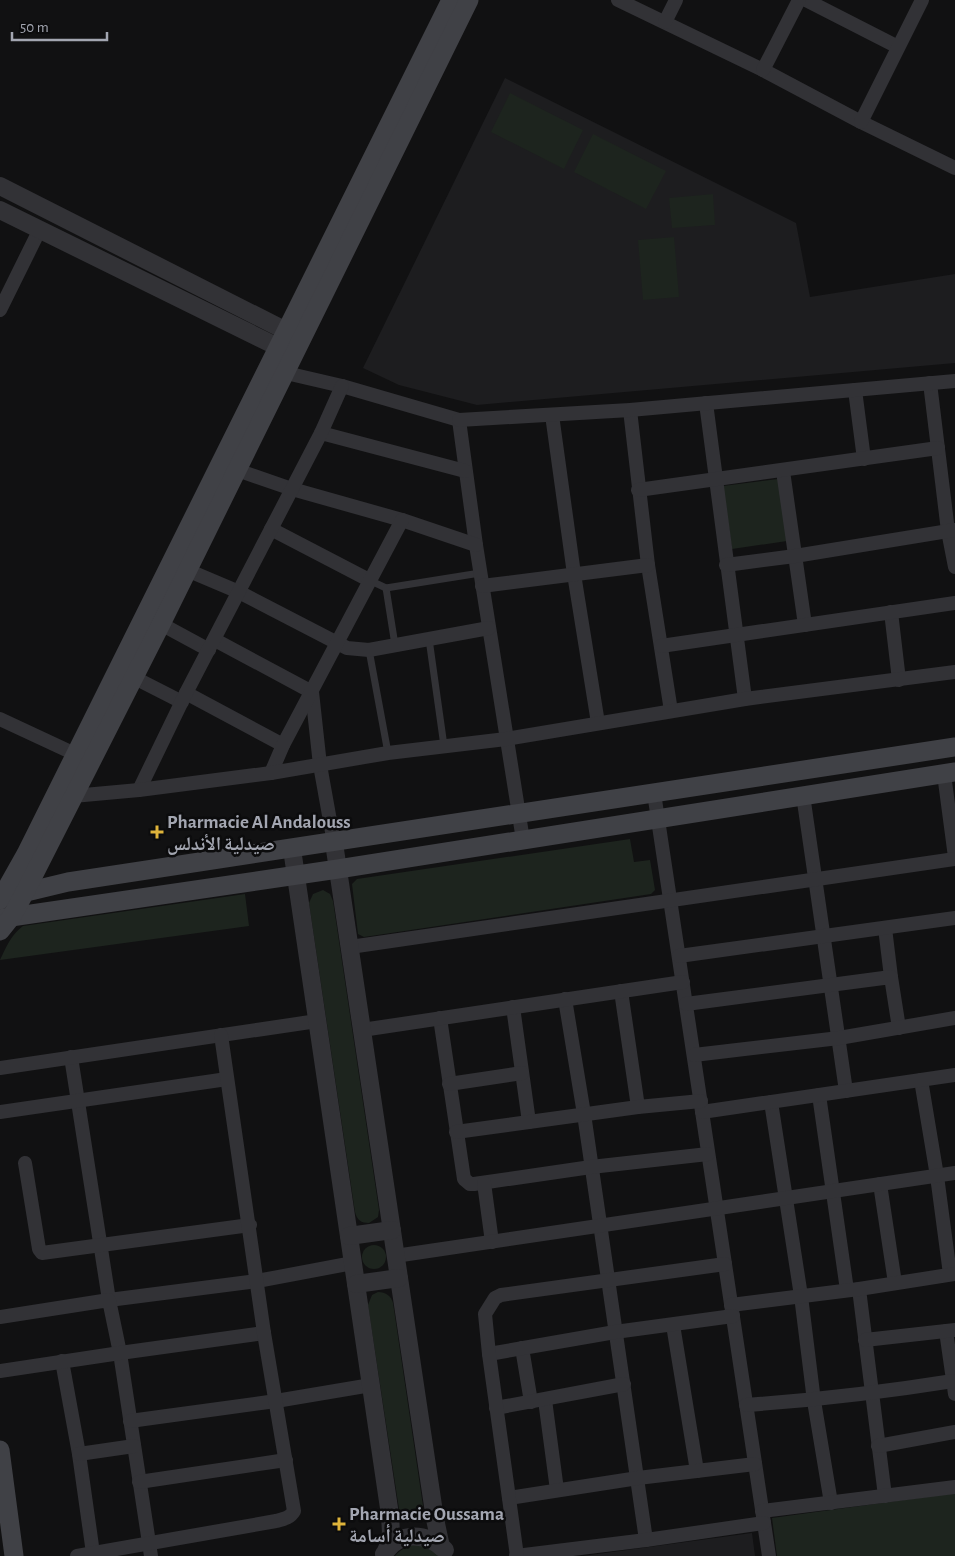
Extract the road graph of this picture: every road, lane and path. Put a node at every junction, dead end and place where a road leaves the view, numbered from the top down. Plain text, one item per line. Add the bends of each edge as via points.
1 (451, 0) edge
2 (469, 0) edge
3 (618, 0) edge
4 (676, 0) edge
5 (799, 0) edge
6 (806, 0) edge
7 (922, 0) edge
8 (665, 22) junction
9 (446, 28) junction
10 (898, 47) junction
11 (763, 70) junction
12 (861, 122) junction
13 (955, 168) edge
14 (0, 186) edge
15 (0, 210) edge
16 (40, 229) junction
17 (0, 310) edge
18 (289, 339) junction
19 (286, 372) junction
20 (955, 382) edge
21 (930, 383) junction
22 (342, 386) junction
23 (855, 390) junction
24 (706, 404) junction
25 (630, 410) junction
26 (552, 416) junction
27 (459, 420) junction
28 (322, 432) junction
29 (938, 448) junction
30 (864, 459) junction
31 (237, 470) junction
32 (783, 470) junction
33 (466, 471) junction
34 (716, 480) junction
35 (292, 488) junction
36 (638, 490) junction
37 (402, 520) junction
38 (271, 529) junction
39 (952, 530) edge
40 (476, 544) junction
41 (795, 556) junction
42 (648, 565) junction
43 (726, 565) junction
44 (955, 567) edge
45 (187, 570) junction
46 (574, 574) junction
47 (481, 579) junction
48 (369, 580) junction
49 (386, 588) junction
50 (239, 592) junction
51 (955, 602) edge
52 (891, 612) junction
53 (161, 624) junction
54 (805, 625) junction
55 (489, 628) junction
56 (736, 635) junction
57 (429, 639) junction
58 (337, 643) junction
59 (212, 645) junction
60 (395, 645) junction
61 (661, 646) junction
62 (368, 650) junction
63 (955, 672) edge
64 (133, 677) junction
65 (899, 680) junction
66 (312, 692) junction
67 (184, 698) junction
68 (745, 699) junction
69 (671, 712) junction
70 (0, 719) edge
71 (598, 723) junction
72 (506, 739) junction
73 (283, 745) junction
74 (444, 746) junction
75 (955, 748) edge
76 (388, 753) junction
77 (75, 754) junction
78 (320, 764) junction
79 (271, 773) junction
80 (949, 773) edge
81 (139, 790) junction
82 (654, 793) junction
83 (804, 795) junction
84 (73, 796) junction
85 (519, 815) junction
86 (658, 818) junction
87 (523, 840) junction
88 (334, 843) junction
89 (292, 849) junction
90 (41, 858) junction
91 (955, 858) edge
92 (338, 869) junction
93 (296, 874) junction
94 (816, 879) junction
95 (68, 882) junction
96 (24, 892) junction
97 (0, 900) edge
98 (670, 900) junction
99 (6, 918) edge
100 (955, 918) edge
101 (885, 928) junction
102 (0, 931) edge
103 (824, 936) junction
104 (350, 947) junction
105 (679, 956) junction
106 (891, 977) junction
107 (682, 982) junction
108 (831, 986) junction
109 (621, 991) junction
110 (565, 1000) junction
111 (686, 1004) junction
112 (513, 1007) junction
113 (440, 1018) junction
114 (955, 1018) edge
115 (317, 1021) junction
116 (899, 1028) junction
117 (362, 1030) junction
118 (221, 1035) junction
119 (838, 1038) junction
120 (694, 1055) junction
121 (71, 1057) junction
122 (0, 1068) edge
123 (522, 1073) junction
124 (955, 1075) edge
125 (227, 1079) junction
126 (922, 1080) junction
127 (449, 1084) junction
128 (846, 1091) junction
129 (819, 1095) junction
130 (78, 1099) junction
131 (771, 1102) junction
132 (701, 1106) junction
133 (638, 1108) junction
134 (0, 1112) edge
135 (584, 1114) junction
136 (529, 1122) junction
137 (456, 1132) junction
138 (708, 1154) junction
139 (24, 1163) dead end
140 (591, 1168) junction
141 (955, 1173) edge
142 (937, 1176) junction
143 (484, 1182) junction
144 (880, 1184) junction
145 (833, 1191) junction
146 (786, 1198) junction
147 (717, 1209) junction
148 (250, 1225) junction
149 (599, 1226) junction
150 (392, 1230) junction
151 (349, 1236) junction
152 (492, 1242) junction
153 (100, 1245) junction
154 (395, 1256) junction
155 (353, 1263) junction
156 (725, 1264) junction
157 (953, 1274) edge
158 (399, 1278) junction
159 (608, 1280) junction
160 (257, 1281) junction
161 (896, 1283) junction
162 (356, 1284) junction
163 (853, 1290) junction
164 (801, 1296) junction
165 (109, 1300) junction
166 (732, 1310) junction
167 (0, 1317) edge
168 (673, 1325) junction
169 (950, 1330) edge
170 (615, 1332) junction
171 (264, 1333) junction
172 (865, 1340) junction
173 (522, 1348) junction
174 (120, 1352) junction
175 (489, 1354) junction
176 (62, 1361) junction
177 (0, 1371) edge
178 (624, 1384) junction
179 (371, 1385) junction
180 (954, 1388) edge
181 (871, 1394) junction
182 (545, 1400) junction
183 (814, 1400) junction
184 (276, 1401) junction
185 (531, 1402) junction
186 (746, 1405) junction
187 (496, 1408) junction
188 (130, 1421) junction
189 (955, 1432) edge
190 (134, 1446) junction
191 (878, 1446) junction
192 (0, 1450) edge
193 (79, 1454) junction
194 (286, 1460) junction
195 (755, 1464) junction
196 (697, 1471) junction
197 (638, 1478) junction
198 (139, 1482) junction
199 (955, 1487) edge
200 (557, 1490) junction
201 (885, 1496) junction
202 (509, 1498) junction
203 (831, 1503) junction
204 (763, 1517) junction
205 (646, 1540) junction
206 (150, 1550) edge
207 (445, 1551) edge
208 (384, 1552) edge
209 (93, 1553) junction
210 (14, 1556) edge
211 (76, 1556) edge
212 (524, 1556) edge
213 (769, 1556) edge

1 - 9 main road
2 - 9 main road
3 - 8 street
4 - 8 street
5 - 11 street
6 - 10 street
7 - 10 street
8 - 11 street
9 - 18 main road
10 - 12 street
11 - 12 street
12 - 13 street
14 - 18 street
15 - 16 street
16 - 17 street
16 - 18 street
18 - 19 main road
18 - 77 main road
19 - 22 street
19 - 31 main road
20 - 21 street
21 - 23 street
21 - 29 street
22 - 27 street
22 - 28 street
23 - 24 street
23 - 30 street
24 - 25 street
24 - 34 street
25 - 26 street
25 - 36 street
26 - 27 street
26 - 46 street
27 - 33 street
28 - 33 street
28 - 35 street
29 - 30 street
29 - 39 street
30 - 32 street
31 - 35 street
31 - 45 main road
32 - 34 street
32 - 41 street
33 - 40 street
34 - 36 street
34 - 43 street
35 - 37 street
35 - 38 street
36 - 42 street
37 - 40 street
37 - 48 street
38 - 48 street
38 - 50 street
39 - 41 street
39 - 44 street
40 - 47 street
41 - 43 street
41 - 54 street
42 - 46 street
42 - 61 street
43 - 56 street
45 - 50 street
45 - 53 main road
46 - 47 street
46 - 71 street
47 - 49 lane
47 - 55 street
48 - 49 lane
48 - 58 street
49 - 60 lane
50 - 58 street
50 - 59 street
51 - 52 street
52 - 54 street
52 - 65 street
53 - 59 street
53 - 64 main road
54 - 56 street
55 - 57 street
55 - 72 street
56 - 61 street
56 - 68 street
57 - 60 street
57 - 74 lane
58 - 62 street via 356,650
58 - 66 street
59 - 66 street
59 - 67 street
60 - 62 street
61 - 69 street
62 - 76 lane
63 - 65 street
64 - 67 street
64 - 84 main road
65 - 68 street
66 - 73 street
66 - 78 street
67 - 73 street
67 - 81 street
68 - 69 street
69 - 71 street
70 - 77 street
71 - 72 street
72 - 74 street
72 - 85 street
73 - 79 street
74 - 76 street
75 - 82 main road
76 - 78 street
77 - 97 main road
78 - 79 street
78 - 88 street
79 - 81 street
80 - 83 main road
80 - 91 street
81 - 84 street
82 - 85 main road
82 - 86 street
83 - 86 main road
83 - 94 street
84 - 90 main road
85 - 87 street
85 - 88 main road
86 - 87 main road
86 - 98 street
87 - 92 main road
88 - 89 main road
88 - 92 street
89 - 93 street
89 - 95 main road
90 - 95 main road via 54,878
90 - 96 main road
91 - 94 street
92 - 93 main road
92 - 104 street
93 - 99 main road
93 - 115 street
94 - 98 street
94 - 103 street
95 - 96 main road
96 - 97 main road
96 - 99 main road
98 - 104 street
98 - 105 street
99 - 102 main road
100 - 101 street
101 - 103 street
101 - 106 street
103 - 105 street
103 - 108 street
104 - 117 street
105 - 107 street
106 - 108 street
106 - 116 street
107 - 109 street
107 - 111 street
108 - 111 street
108 - 119 street
109 - 110 street
109 - 133 street
110 - 112 street
110 - 135 street
111 - 120 street
112 - 113 street
112 - 123 street
113 - 117 street
113 - 127 street
114 - 116 street
115 - 118 street
115 - 151 street
116 - 119 street
117 - 150 street
118 - 121 street
118 - 125 street
119 - 120 street
119 - 128 street
120 - 132 street
121 - 122 street
121 - 130 street
123 - 127 street
123 - 136 street
124 - 126 street
125 - 130 street
125 - 148 street
126 - 128 street
126 - 142 street
127 - 137 street
128 - 129 street
129 - 131 street
129 - 145 street
130 - 134 street
130 - 153 street
131 - 132 street
131 - 146 street
132 - 133 street
132 - 138 street
133 - 135 street
135 - 136 street
135 - 140 street
136 - 137 street
137 - 143 street via 464,1179 470,1184
138 - 140 street
138 - 147 street
139 - 153 street via 41,1252
140 - 143 street
140 - 149 street
141 - 142 street
142 - 144 street
142 - 157 street
143 - 152 street
144 - 145 street
144 - 161 street
145 - 146 street
145 - 163 street
146 - 147 street
146 - 164 street
147 - 149 street
147 - 156 street
148 - 153 street
148 - 160 street
149 - 152 street
149 - 159 street
150 - 151 street
150 - 154 street
151 - 155 street
152 - 154 street
153 - 165 street
154 - 158 street
155 - 160 street
155 - 162 street
156 - 159 street
156 - 166 street
157 - 161 street
158 - 162 street
158 - 207 street via 435,1519
159 - 170 street
159 - 175 street via 495,1298 485,1314
160 - 165 street
160 - 171 street
161 - 163 street
162 - 179 street
163 - 164 street
163 - 172 street
164 - 166 street
164 - 183 street
165 - 167 street
165 - 174 street
166 - 168 street
166 - 186 street
168 - 170 street
168 - 196 street
169 - 172 street
169 - 180 street
170 - 173 street
170 - 178 street
171 - 174 street
171 - 184 street
172 - 181 street
173 - 175 street
173 - 185 street
174 - 176 street
174 - 188 street
175 - 187 street
176 - 177 street
176 - 193 street
178 - 182 street
178 - 197 street
179 - 184 street
179 - 208 street via 390,1515 391,1533
180 - 181 street
181 - 183 street
181 - 191 street
182 - 185 street
182 - 200 street
183 - 186 street
183 - 203 street
184 - 188 street
184 - 194 street
185 - 187 street
186 - 195 street
187 - 202 street
188 - 190 street
189 - 191 street
190 - 193 street
190 - 198 street
191 - 201 street
192 - 210 main road
193 - 209 street
194 - 198 street
194 - 206 street via 292,1515
195 - 196 street
195 - 204 street
196 - 197 street
197 - 200 street
197 - 205 street
198 - 206 street
199 - 201 street
200 - 202 street
201 - 203 street
202 - 212 street
203 - 204 street
204 - 205 street
204 - 213 street
205 - 212 street
206 - 209 street
207 - 208 street via 437,1542 416,1536 396,1542
209 - 211 street

